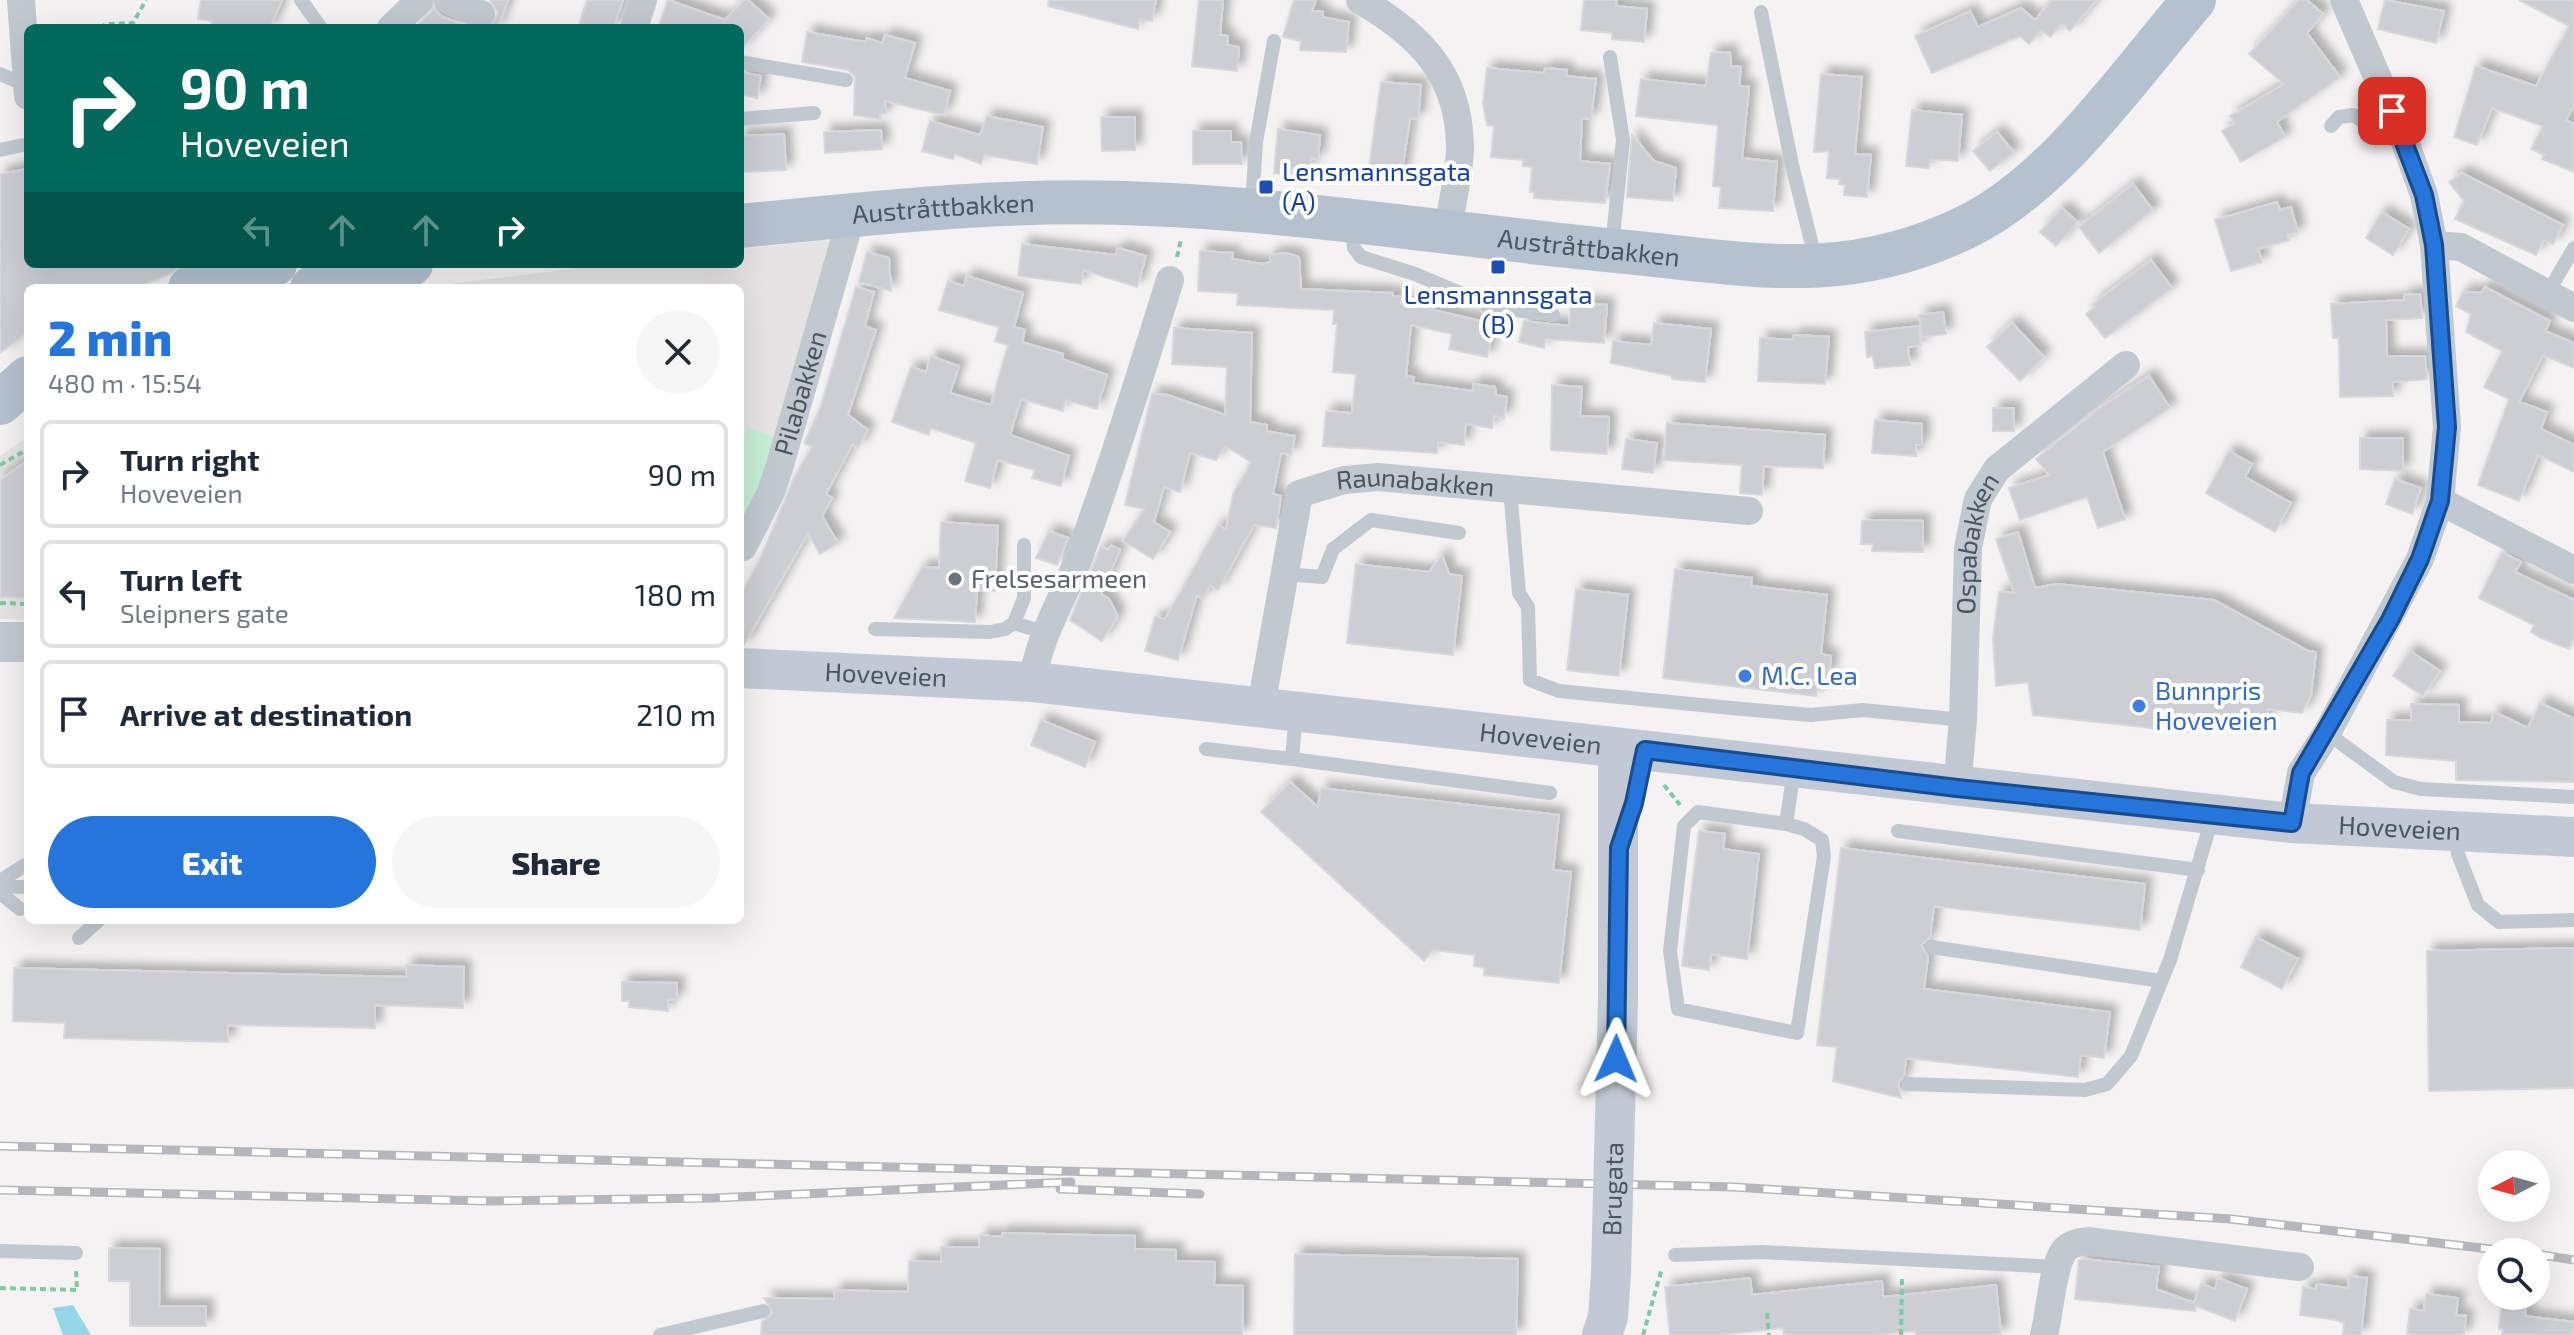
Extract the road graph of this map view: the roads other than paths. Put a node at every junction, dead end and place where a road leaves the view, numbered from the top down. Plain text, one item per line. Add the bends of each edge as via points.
1 (21, 0) edge
2 (301, 0) edge
3 (420, 0) edge
4 (448, 0) edge
5 (643, 0) edge
6 (1360, 0) edge
7 (2194, 0) edge
8 (2344, 0) edge
9 (1761, 12) dead end
10 (481, 14) dead end
11 (318, 24) edge
12 (395, 24) edge
13 (635, 24) edge
14 (1274, 41) dead end
15 (24, 45) edge
16 (1610, 57) dead end
17 (744, 63) edge
18 (0, 74) edge
19 (846, 80) dead end
20 (24, 88) edge
21 (814, 113) dead end
22 (744, 119) edge
23 (2331, 126) dead end
24 (2404, 139) junction
25 (24, 145) edge
26 (0, 150) edge
27 (1252, 211) junction
28 (1352, 222) junction
29 (744, 226) edge
30 (1448, 232) junction
31 (846, 235) dead end
32 (2434, 245) junction
33 (2574, 248) edge
34 (1612, 250) junction
35 (394, 268) edge
36 (1818, 268) junction
37 (271, 273) edge
38 (1170, 280) road end
39 (212, 284) edge
40 (328, 284) edge
41 (2547, 294) junction
42 (2574, 308) edge
43 (1553, 315) dead end
44 (2126, 365) dead end
45 (24, 382) edge
46 (0, 403) edge
47 (24, 412) edge
48 (0, 431) edge
49 (1510, 489) junction
50 (2440, 501) junction
51 (1749, 511) dead end
52 (1459, 533) dead end
53 (744, 543) edge
54 (1024, 545) dead end
55 (2574, 570) edge
56 (1285, 574) junction
57 (1014, 623) junction
58 (875, 629) dead end
59 (1046, 633) junction
60 (0, 642) edge
61 (24, 642) edge
62 (744, 668) edge
63 (1033, 682) junction
64 (1279, 707) junction
65 (1963, 720) junction
66 (2327, 733) junction
67 (1206, 749) dead end
68 (1632, 750) junction
69 (1292, 759) junction
70 (1794, 767) junction
71 (1957, 788) junction
72 (1550, 793) dead end
73 (2574, 797) edge
74 (2214, 815) junction
75 (2292, 823) junction
76 (1786, 824) junction
77 (1898, 831) dead end
78 (2456, 834) junction
79 (2574, 837) edge
80 (24, 866) edge
81 (2198, 870) junction
82 (0, 883) edge
83 (24, 886) edge
84 (0, 893) edge
85 (20, 909) dead end
86 (2574, 920) edge
87 (95, 924) edge
88 (79, 938) dead end
89 (1931, 947) dead end
90 (2161, 981) junction
91 (1908, 1084) dead end
92 (0, 1251) edge
93 (76, 1253) road end
94 (1675, 1255) road end
95 (2058, 1267) junction
96 (2300, 1267) dead end
97 (763, 1311) dead end
98 (660, 1335) edge
99 (1602, 1335) edge
100 (2044, 1335) edge

1 - 15 street
2 - 11 lane
3 - 12 street
4 - 10 street
5 - 13 street
6 - 30 street via 1418,41 1443,72 1456,111 1460,148
7 - 36 main road, Austråttbakken via 2073,141 2020,191 1969,225 1919,246
8 - 24 street
9 - 36 lane
14 - 27 lane via 1256,142
16 - 34 lane via 1623,140
17 - 19 lane
18 - 20 lane
21 - 22 lane
23 - 24 lane via 2339,117 2353,115 2386,138
24 - 32 street
25 - 26 lane
27 - 28 main road, Austråttbakken
27 - 29 main road, Austråttbakken via 1056,202
28 - 30 main road, Austråttbakken
28 - 43 lane via 1354,248 1361,257 1493,307
30 - 34 main road, Austråttbakken
31 - 53 street, Pilabakken via 780,465
32 - 41 street via 2461,247
32 - 50 street via 2447,427
33 - 41 lane
34 - 36 main road, Austråttbakken via 1736,265
35 - 40 main road
37 - 39 main road
38 - 59 street via 1112,464 1071,580
41 - 42 street
44 - 65 street, Ospabakken via 1997,469 1978,499 1968,548
45 - 46 main road
47 - 48 main road
49 - 51 street, Raunabakken
49 - 56 street, Raunabakken via 1378,477 1344,480 1299,494
49 - 65 lane via 1519,593 1528,607 1530,680 1559,691 1742,709 1811,715 1863,710
50 - 55 street
50 - 66 street via 2420,559
52 - 56 lane via 1371,520 1333,549 1322,577
54 - 57 lane via 1024,598
56 - 64 street, Raunabakken
57 - 58 lane via 990,632
57 - 59 lane
59 - 63 street
60 - 61 main road
62 - 63 main road, Hoveveien
63 - 64 main road, Hoveveien
64 - 68 main road, Hoveveien
64 - 69 lane
65 - 71 street, Ospabakken
66 - 73 lane via 2394,782 2421,789
66 - 75 street via 2301,773
67 - 69 lane
68 - 70 main road, Hoveveien
68 - 99 main road, Brugata, bridge via 1616,801 1618,998 1611,1273
69 - 72 lane
70 - 71 main road, Hoveveien
70 - 76 lane
71 - 74 main road, Hoveveien
74 - 75 main road, Hoveveien
74 - 81 lane
75 - 78 main road, Hoveveien
76 - 76 lane via 1822,840 1824,856 1797,1033 1678,1009 1670,951 1684,826 1698,812
77 - 81 lane
78 - 79 main road, Hoveveien
78 - 86 lane via 2458,854 2478,905 2499,922
80 - 82 lane
81 - 90 lane
82 - 83 lane
84 - 85 lane
87 - 88 lane
89 - 90 lane
90 - 91 lane via 2131,1056 2107,1084 2085,1090
92 - 93 lane
94 - 95 lane via 1736,1252
95 - 96 street via 2065,1250 2088,1241
95 - 100 street
97 - 98 lane

